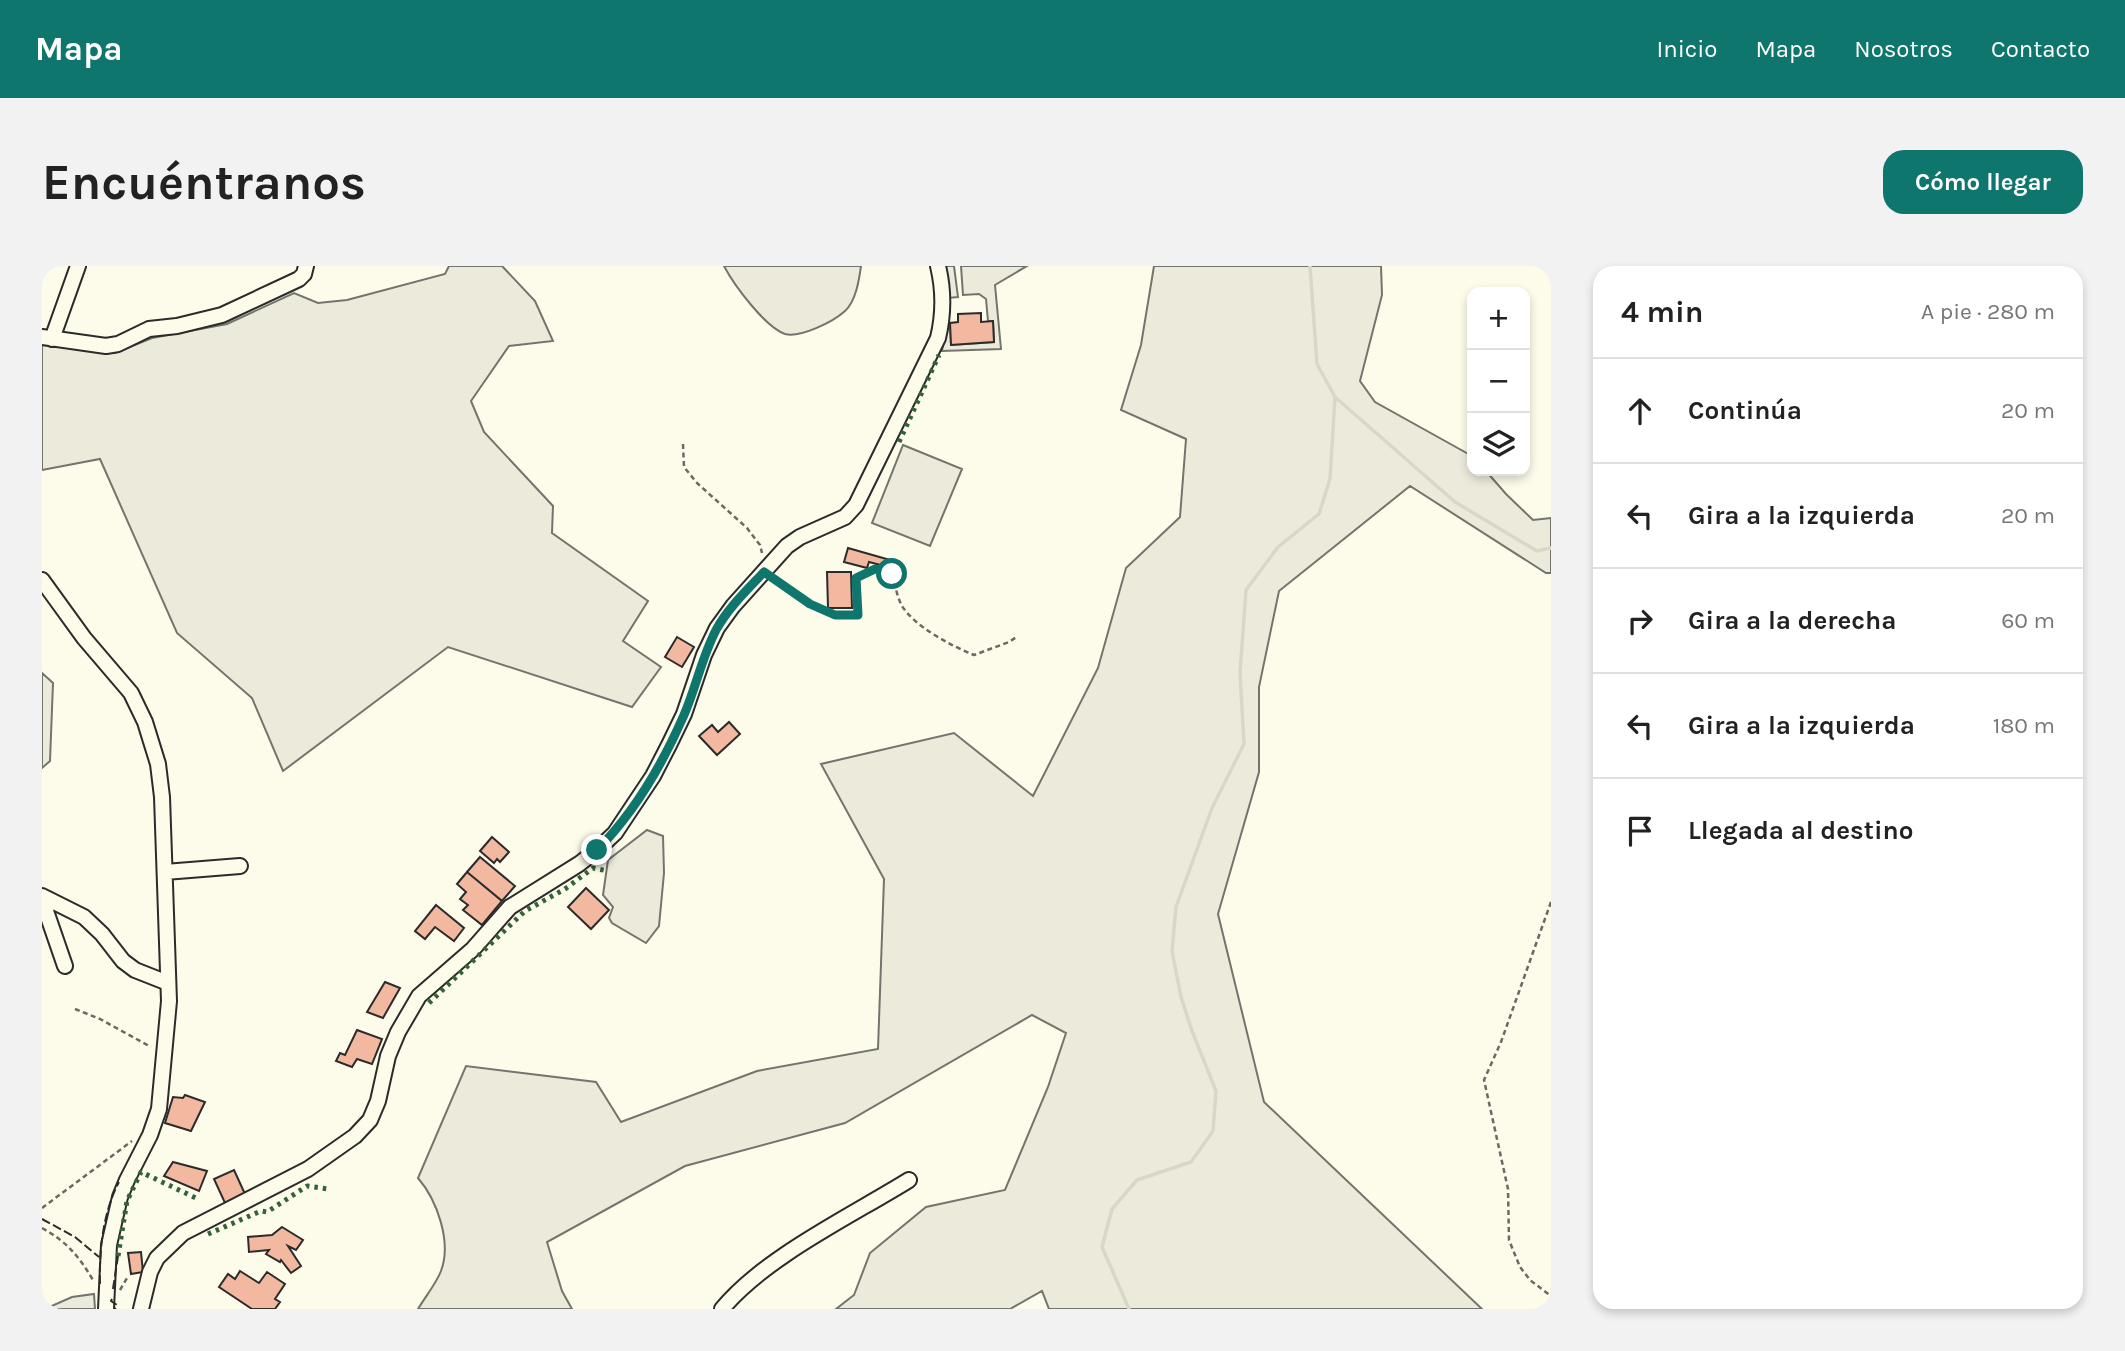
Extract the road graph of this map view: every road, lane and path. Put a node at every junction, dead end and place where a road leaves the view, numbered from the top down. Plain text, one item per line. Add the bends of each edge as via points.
1 (78, 266) edge
2 (306, 266) edge
3 (937, 266) edge
4 (47, 338) edge
5 (683, 444) dead end
6 (764, 572) junction
7 (42, 580) edge
8 (1018, 636) dead end
9 (240, 866) dead end
10 (165, 872) junction
11 (45, 898) edge
12 (1551, 902) edge
13 (65, 966) dead end
14 (168, 983) junction
15 (75, 1009) dead end
16 (163, 1059) junction
17 (154, 1125) junction
18 (909, 1180) dead end
19 (42, 1208) edge
20 (42, 1228) edge
21 (96, 1287) dead end
22 (1551, 1296) edge
23 (106, 1309) edge
24 (141, 1309) edge
25 (722, 1309) edge

1 - 4 street
2 - 4 street via 299,279 222,315 149,329 118,344
3 - 6 street via 943,296 938,338 856,505 845,517 787,546
5 - 6 path via 684,467 760,545
6 - 8 path via 810,604 835,615 858,615 856,578 875,569 892,574 903,607 947,644 974,655
6 - 24 street via 717,628 669,745 615,833 579,864 510,906 472,949 419,996 388,1056 370,1120 355,1136 308,1169 183,1233 157,1258
7 - 10 street via 131,693 145,722 158,764
9 - 10 street
10 - 14 street
11 - 13 street
11 - 14 street via 84,917 135,970
12 - 22 path via 1484,1080 1508,1189 1509,1240 1520,1267
14 - 16 street
15 - 16 path via 148,1044
16 - 17 street
17 - 19 path
17 - 23 street via 120,1197 109,1245
18 - 25 street via 779,1258
20 - 21 path via 77,1254

